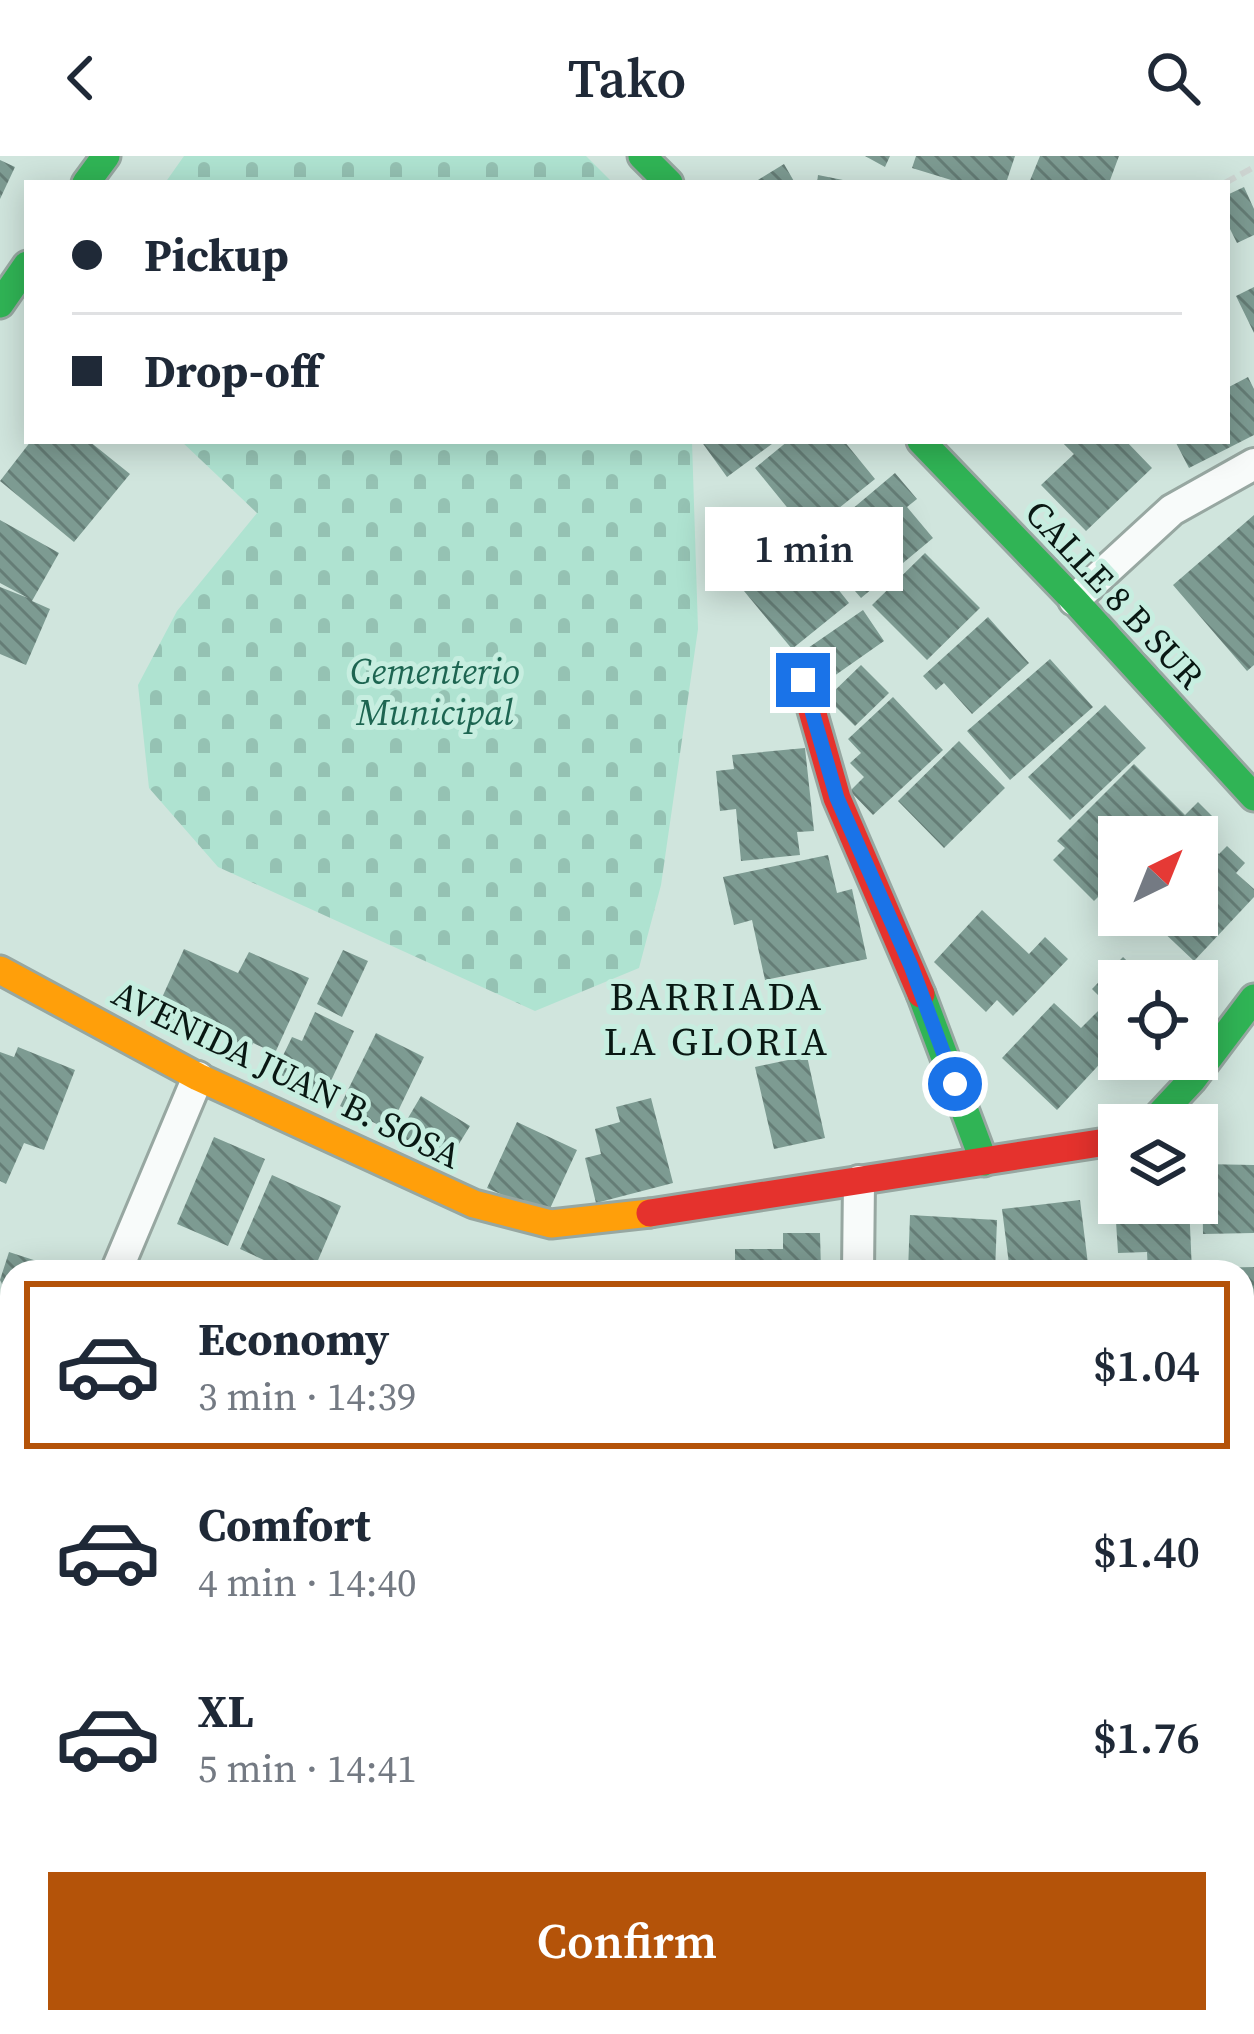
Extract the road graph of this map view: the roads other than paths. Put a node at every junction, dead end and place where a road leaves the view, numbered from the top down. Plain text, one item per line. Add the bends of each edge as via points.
1 (642, 156) edge
2 (666, 180) edge
3 (24, 269) edge
4 (0, 304) edge
5 (924, 444) edge
6 (1254, 464) edge
7 (1074, 600) junction
8 (803, 680) dead end
9 (1254, 797) edge
10 (0, 970) edge
11 (1254, 998) edge
12 (198, 1077) junction
13 (1170, 1104) edge
14 (1098, 1143) edge
15 (984, 1162) junction
16 (859, 1181) junction
17 (121, 1260) edge
18 (858, 1260) edge

1 - 2 street
3 - 4 street
5 - 7 street, CALLE 8 B SUR
6 - 7 street via 1172,510
7 - 9 street, CALLE 8 B SUR
8 - 15 street via 837,798
10 - 12 street, AVENIDA JUAN B. SOSA
11 - 13 street
12 - 16 street, AVENIDA JUAN B. SOSA via 474,1204 550,1224
12 - 17 street
14 - 15 street
15 - 16 street
16 - 18 street

